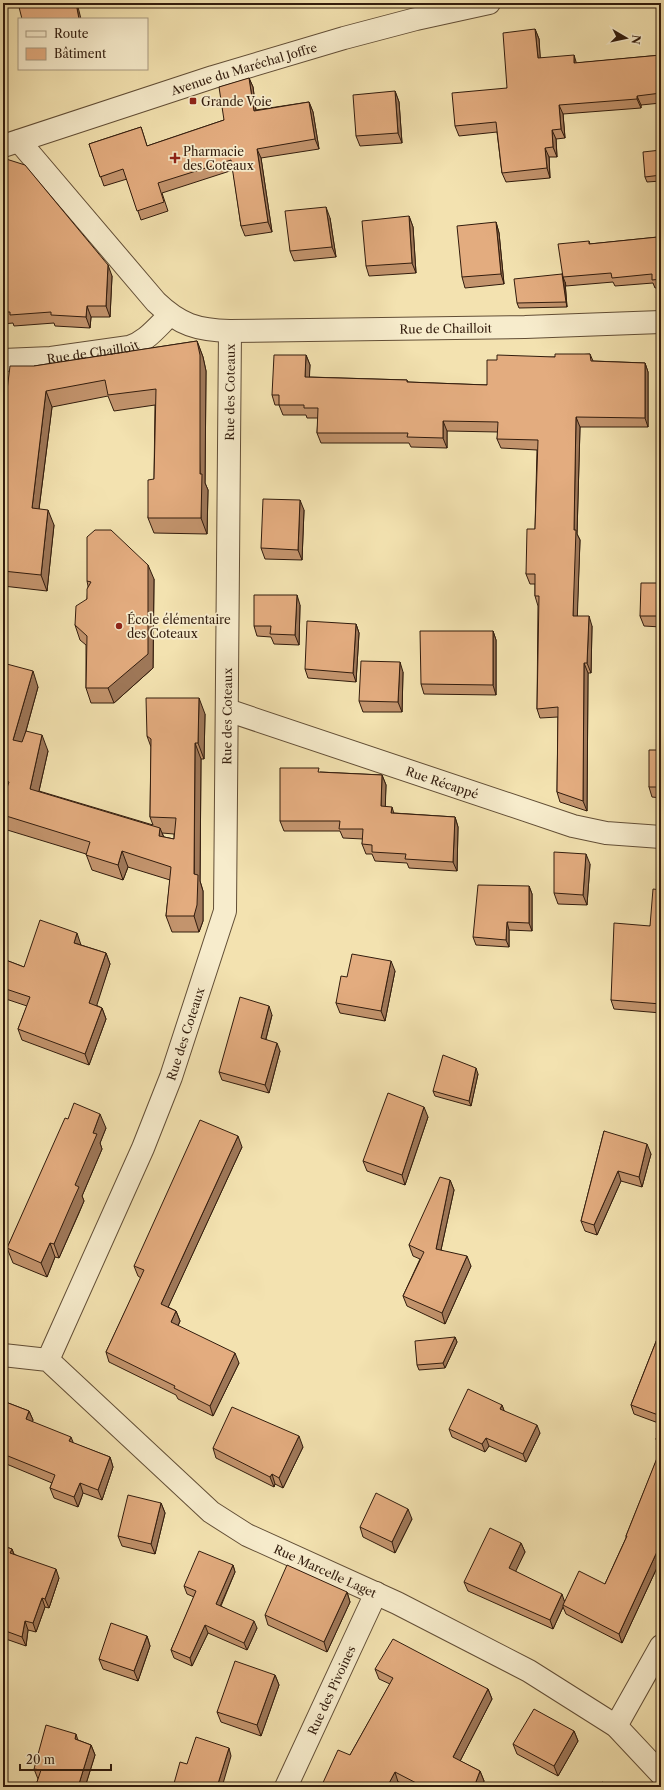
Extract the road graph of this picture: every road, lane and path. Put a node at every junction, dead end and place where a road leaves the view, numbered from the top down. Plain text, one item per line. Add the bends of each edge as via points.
1 (489, 3) edge
2 (11, 144) edge
3 (170, 315) junction
4 (661, 322) edge
5 (230, 331) junction
6 (3, 360) edge
7 (227, 710) junction
8 (661, 837) edge
9 (3, 1355) edge
10 (48, 1360) junction
11 (376, 1593) junction
12 (661, 1646) edge
13 (616, 1726) junction
14 (661, 1774) edge
15 (286, 1787) edge

1 - 2 street, Avenue du Maréchal Joffre via 416,18 338,40 213,77
2 - 3 street, Rue des Coteaux
3 - 5 street, Rue des Coteaux via 200,329
3 - 6 street, Rue de Chailloit via 144,340 129,347 51,358
4 - 5 street, Rue de Chailloit via 525,327
5 - 7 street, Rue des Coteaux
7 - 8 street, Rue Récappé via 573,826 606,833
7 - 10 street, Rue des Coteaux via 225,911 171,1077 143,1148
9 - 10 street
10 - 11 street, Rue Marcelle Laget via 212,1512 247,1535
11 - 13 street, Rue Marcelle Laget via 529,1671
11 - 15 street, Rue des Pivoines
12 - 13 street
13 - 14 street, Rue Marcelle Laget

